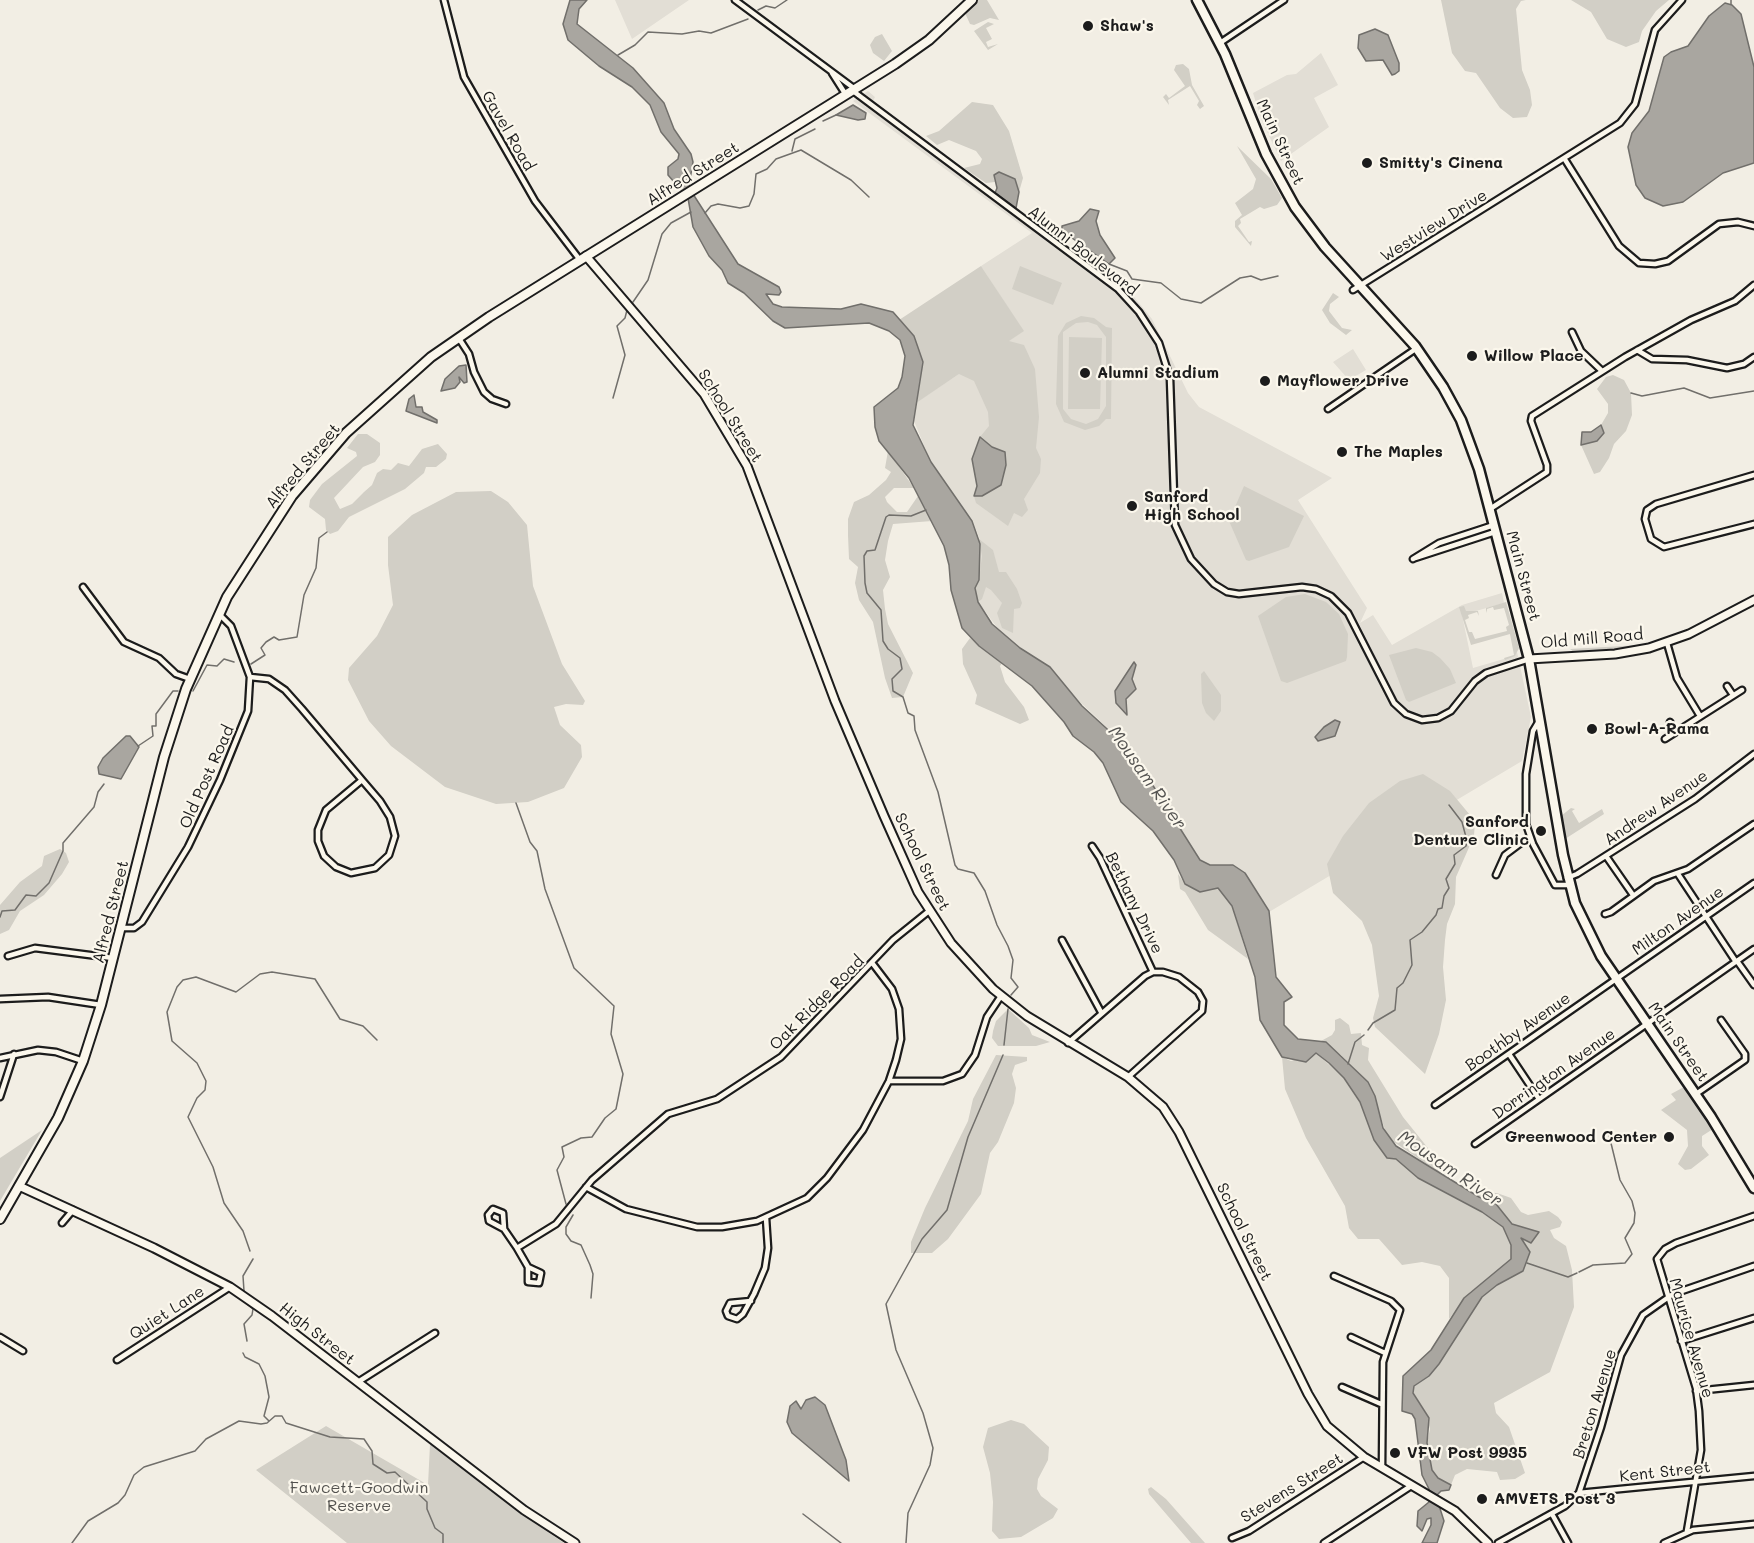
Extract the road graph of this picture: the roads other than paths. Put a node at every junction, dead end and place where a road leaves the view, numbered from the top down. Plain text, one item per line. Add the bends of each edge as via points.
1 (444, 0) edge
2 (735, 0) edge
3 (972, 0) edge
4 (1197, 0) edge
5 (1284, 0) edge
6 (1682, 0) edge
7 (1220, 43) junction
8 (832, 73) junction
9 (851, 91) junction
10 (1564, 158) junction
11 (1754, 226) edge
12 (583, 258) junction
13 (1754, 285) edge
14 (1357, 288) junction
15 (1572, 332) dead end
16 (458, 337) junction
17 (1417, 348) junction
18 (1637, 350) junction
19 (1754, 357) edge
20 (1602, 371) junction
21 (506, 404) dead end
22 (1328, 409) dead end
23 (1754, 475) edge
24 (1490, 509) junction
25 (1754, 524) edge
26 (1495, 528) junction
27 (83, 587) dead end
28 (1754, 600) edge
29 (219, 614) junction
30 (1667, 643) junction
31 (1529, 659) junction
32 (250, 676) junction
33 (190, 680) junction
34 (1727, 686) dead end
35 (1742, 690) dead end
36 (1733, 695) junction
37 (1700, 716) junction
38 (1541, 720) junction
39 (1670, 722) dead end
40 (1676, 732) junction
41 (1665, 739) dead end
42 (1754, 754) edge
43 (362, 780) junction
44 (1754, 824) edge
45 (1529, 837) junction
46 (1092, 846) dead end
47 (1606, 856) junction
48 (1678, 874) junction
49 (1496, 875) dead end
50 (1568, 881) junction
51 (1754, 883) edge
52 (1633, 895) junction
53 (929, 911) junction
54 (1605, 914) dead end
55 (1705, 916) junction
56 (121, 928) junction
57 (1062, 940) dead end
58 (1754, 950) edge
59 (9, 956) dead end
60 (112, 958) junction
61 (1736, 962) junction
62 (873, 964) junction
63 (1153, 972) junction
64 (1616, 979) junction
65 (1754, 985) edge
66 (1001, 996) junction
67 (0, 999) edge
68 (101, 1005) junction
69 (1101, 1012) junction
70 (1720, 1020) dead end
71 (1647, 1024) junction
72 (1068, 1043) junction
73 (1509, 1053) junction
74 (14, 1054) junction
75 (0, 1058) edge
76 (83, 1061) junction
77 (1128, 1077) junction
78 (889, 1081) junction
79 (1695, 1094) junction
80 (0, 1097) edge
81 (1539, 1099) junction
82 (1435, 1105) dead end
83 (1475, 1144) dead end
84 (19, 1186) junction
85 (1754, 1186) edge
86 (586, 1187) junction
87 (73, 1210) junction
88 (1754, 1216) edge
89 (766, 1218) junction
90 (0, 1219) edge
91 (62, 1223) dead end
92 (504, 1229) junction
93 (517, 1248) junction
94 (1754, 1266) edge
95 (528, 1268) dead end
96 (1334, 1276) dead end
97 (230, 1287) junction
98 (1668, 1296) junction
99 (751, 1301) junction
100 (1754, 1318) edge
101 (435, 1333) dead end
102 (0, 1337) edge
103 (1351, 1337) dead end
104 (1681, 1341) junction
105 (23, 1351) dead end
106 (1385, 1353) junction
107 (117, 1360) dead end
108 (358, 1382) junction
109 (1754, 1385) edge
110 (1342, 1387) dead end
111 (1696, 1391) junction
112 (1381, 1404) junction
113 (1364, 1457) junction
114 (1382, 1468) junction
115 (1754, 1476) edge
116 (1696, 1481) junction
117 (1411, 1486) junction
118 (1579, 1493) junction
119 (1552, 1514) junction
120 (1754, 1524) edge
121 (1687, 1531) junction
122 (1232, 1538) dead end
123 (575, 1543) edge
124 (1324, 1543) edge
125 (1488, 1543) edge
126 (1498, 1543) edge
127 (1568, 1543) edge
128 (1664, 1543) edge

1 - 12 street, Gavel Road via 464,77 536,201
2 - 8 street, Alumni Boulevard
3 - 9 main road, Alfred Street via 929,40
4 - 7 highway, Main Street
5 - 7 street
6 - 10 street, Westview Drive via 1655,30 1629,114
7 - 14 highway, Main Street via 1287,192 1309,228
8 - 9 street, Alumni Boulevard
8 - 9 street
9 - 12 main road, Alfred Street
9 - 31 street, Alumni Boulevard via 1118,289 1139,312 1159,343 1170,378 1175,525 1185,551 1214,584 1239,594 1302,587 1331,596 1348,613 1394,703 1406,714 1422,720 1451,711 1486,673
10 - 11 street via 1619,246 1640,263 1668,261 1719,224 1738,222
10 - 14 street, Westview Drive
12 - 16 main road, Alfred Street
12 - 53 street, School Street via 704,394 747,466 835,701 908,873
13 - 18 street via 1731,303
14 - 17 highway, Main Street
15 - 20 street via 1581,351
16 - 21 street via 484,392
16 - 29 main road, Alfred Street via 381,399 321,460 269,528
17 - 22 street
17 - 24 highway, Main Street via 1461,420
18 - 19 street via 1652,360 1687,360 1727,368
18 - 20 street
20 - 24 street via 1532,416 1546,473
23 - 25 street via 1665,501 1650,507 1645,516 1651,539 1664,547
24 - 26 highway, Main Street
26 - 26 street via 1438,543 1413,559
26 - 31 highway, Main Street
27 - 33 street via 124,642 159,658 176,674
28 - 30 street, Old Mill Road
29 - 32 street, Old Post Road via 231,626
29 - 33 main road, Alfred Street
30 - 31 street, Old Mill Road via 1618,654
30 - 37 street via 1677,678
31 - 38 highway, Main Street
32 - 43 street via 269,679 285,690
32 - 56 street, Old Post Road via 250,701 244,723 193,837 142,921 134,928
33 - 56 main road, Alfred Street via 164,757
34 - 36 street
35 - 36 street
36 - 37 street
37 - 40 street
38 - 45 street via 1533,731 1524,795
38 - 50 highway, Main Street
39 - 40 street
40 - 41 street
42 - 47 street, Andrew Avenue via 1695,799
43 - 43 street via 390,817 394,843 380,865 367,872 351,873 324,856 318,830 326,810
44 - 48 street
45 - 49 street via 1504,855
45 - 50 street via 1555,885
46 - 63 street, Bethany Drive
47 - 50 street, Andrew Avenue
47 - 52 street
48 - 52 street via 1654,881
48 - 55 street
50 - 64 highway, Main Street via 1581,920
51 - 55 street, Milton Avenue
52 - 54 street
53 - 62 street, Oak Ridge Road via 907,927
53 - 66 street, School Street via 961,955
55 - 61 street
55 - 64 street, Milton Avenue
56 - 60 main road, Alfred Street
57 - 69 street
58 - 61 street, Dorrington Avenue
59 - 60 street via 35,948
60 - 68 main road, Alfred Street
61 - 65 street
61 - 71 street, Dorrington Avenue
62 - 78 street via 892,989 901,1019 900,1047
62 - 86 street, Oak Ridge Road via 782,1057 717,1099 668,1114
63 - 69 street
63 - 77 street via 1170,973 1187,982 1201,996 1203,1008
64 - 71 highway, Main Street
64 - 73 street, Boothby Avenue
66 - 72 street, School Street
66 - 78 street via 982,1026 975,1055 962,1074 943,1081
67 - 68 street via 48,997
68 - 76 main road, Alfred Street
69 - 72 street
70 - 79 street via 1746,1059
71 - 79 highway, Main Street
71 - 81 street, Dorrington Avenue
72 - 77 street, School Street
73 - 81 street
73 - 82 street, Boothby Avenue
74 - 75 street
74 - 76 street via 46,1050
74 - 80 street
76 - 84 main road, Alfred Street via 58,1118
77 - 113 street, School Street via 1163,1107 1179,1132 1317,1411 1337,1437
78 - 89 street via 863,1130 824,1182 801,1203
79 - 85 highway, Main Street
81 - 83 street, Dorrington Avenue
84 - 87 street, High Street
84 - 90 main road, Alfred Street
86 - 89 street via 620,1206 685,1225 722,1227
86 - 93 street, Oak Ridge Road via 556,1224
87 - 91 street
87 - 97 street, High Street
88 - 98 street, Maurice Avenue via 1665,1249 1657,1259
89 - 99 street via 767,1258
92 - 92 street via 503,1213 493,1209 489,1221
92 - 93 street
93 - 95 street
94 - 98 street, Breton Avenue
96 - 106 street via 1399,1308 1400,1315
97 - 107 street, Quiet Lane
97 - 108 street, High Street
98 - 104 street, Maurice Avenue
98 - 118 street, Breton Avenue via 1641,1318 1626,1344
99 - 99 street via 740,1318 734,1319 726,1311 730,1303
100 - 104 street
101 - 108 street
102 - 105 street
103 - 106 street
104 - 111 street, Maurice Avenue
106 - 112 street
108 - 123 street, High Street via 524,1510
109 - 111 street
110 - 112 street
111 - 116 street, Maurice Avenue via 1701,1450
112 - 114 street
113 - 114 street, School Street
113 - 122 street, Stevens Street
114 - 117 street, School Street
115 - 116 street, Kent Street
116 - 118 street, Kent Street
116 - 121 street, Maurice Avenue
117 - 124 street
117 - 125 street, School Street via 1468,1520
118 - 119 street
119 - 126 street
119 - 127 street
120 - 121 street
121 - 128 street

